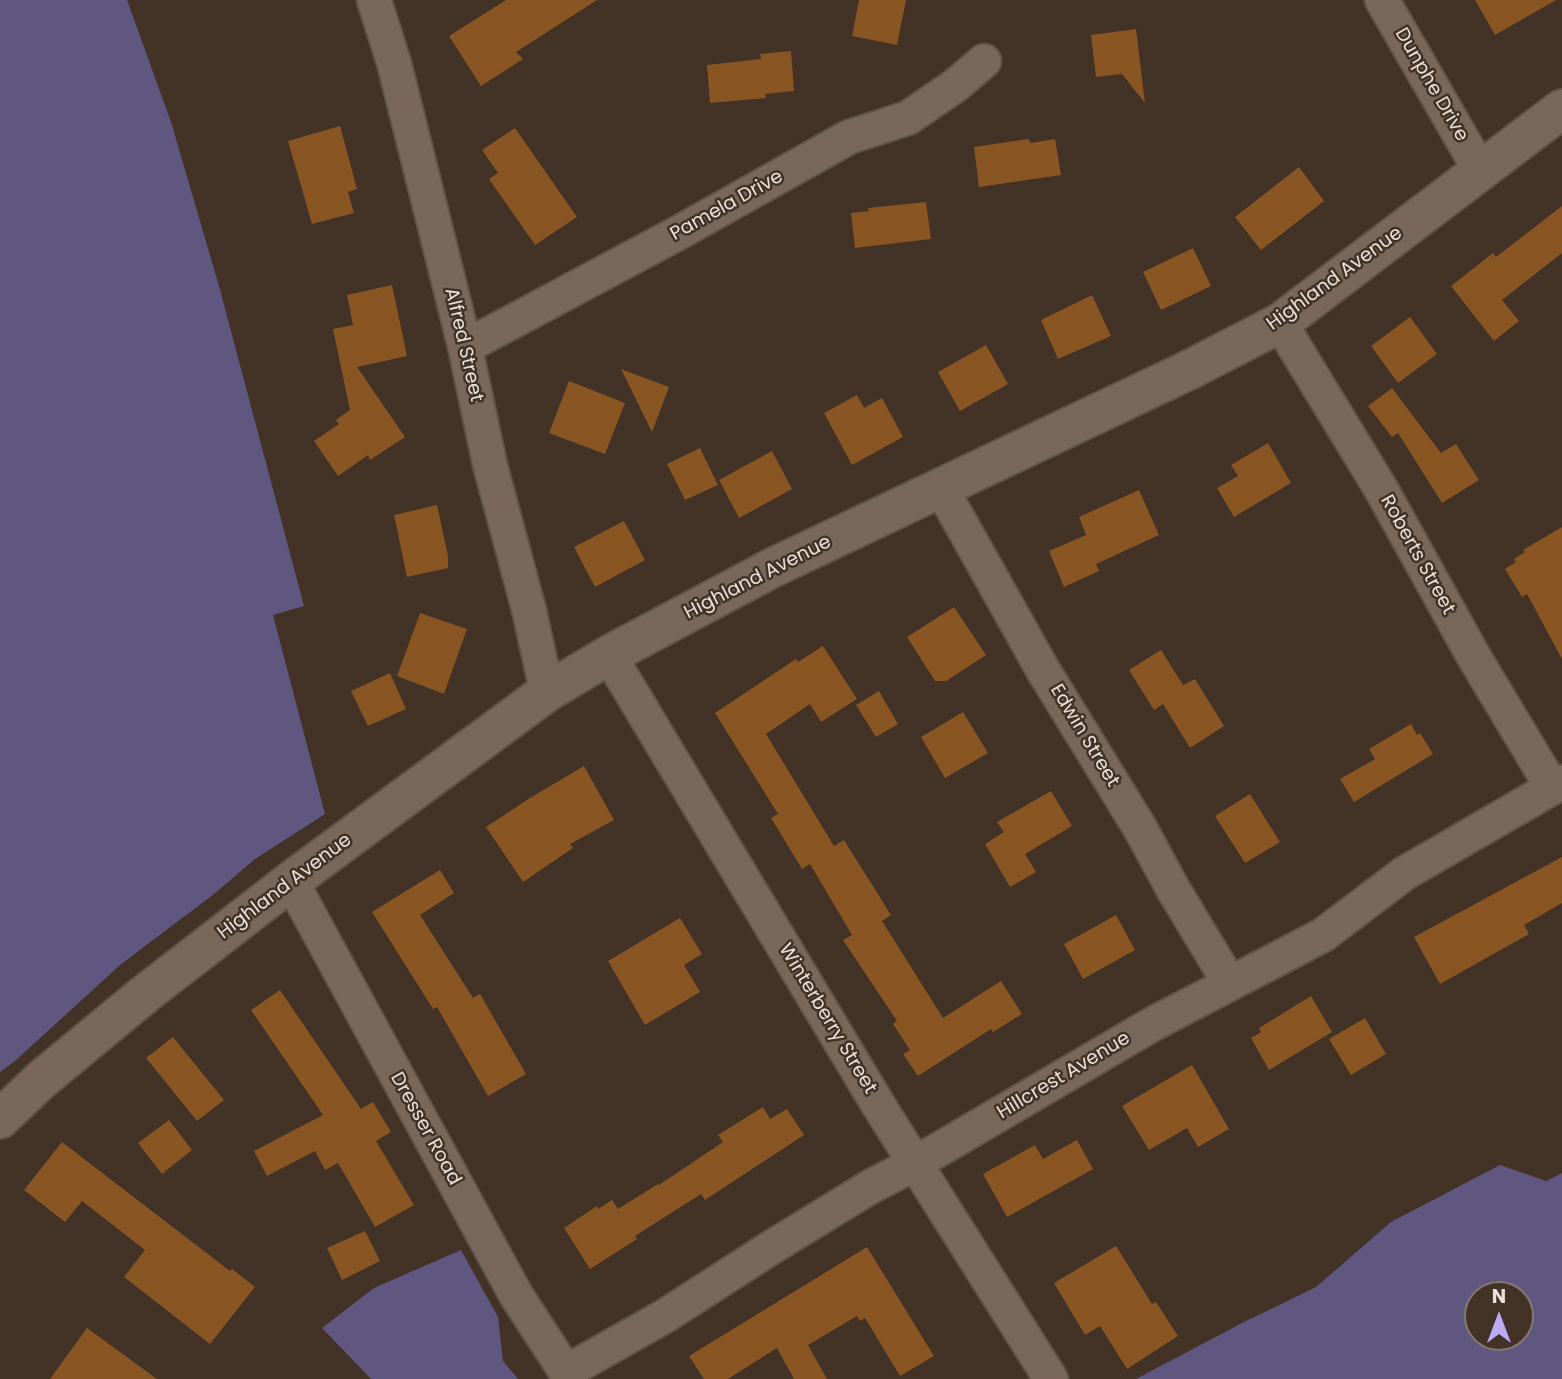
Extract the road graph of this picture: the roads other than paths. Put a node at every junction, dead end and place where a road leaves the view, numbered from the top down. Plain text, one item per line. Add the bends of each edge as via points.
1 (374, 0) edge
2 (1381, 0) edge
3 (984, 61) dead end
4 (1562, 109) edge
5 (1480, 170) junction
6 (1279, 323) junction
7 (465, 347) junction
8 (941, 488) junction
9 (609, 655) junction
10 (547, 692) junction
11 (1557, 785) edge
12 (290, 881) junction
13 (1229, 982) junction
14 (0, 1119) edge
15 (916, 1163) junction
16 (566, 1372) joint
17 (1051, 1379) edge

1 - 7 street, Alfred Street
2 - 5 street, Dunphe Drive
3 - 7 street, Pamela Drive via 908,118 849,138
4 - 5 street, Highland Avenue
5 - 6 street, Highland Avenue
6 - 8 street, Highland Avenue
6 - 11 street, Roberts Street via 1381,489 1474,657
7 - 10 street, Alfred Street
8 - 9 street, Highland Avenue via 772,568
8 - 13 street, Edwin Street via 1043,670
9 - 10 street, Highland Avenue
9 - 15 street, Winterberry Street
10 - 12 street, Highland Avenue
11 - 13 street, Hillcrest Avenue via 1405,873 1323,934
12 - 14 street, Highland Avenue via 145,993
12 - 16 street, Dresser Road via 516,1295
13 - 15 street, Hillcrest Avenue
15 - 16 street, Hillcrest Avenue
15 - 17 street, Winterberry Street

